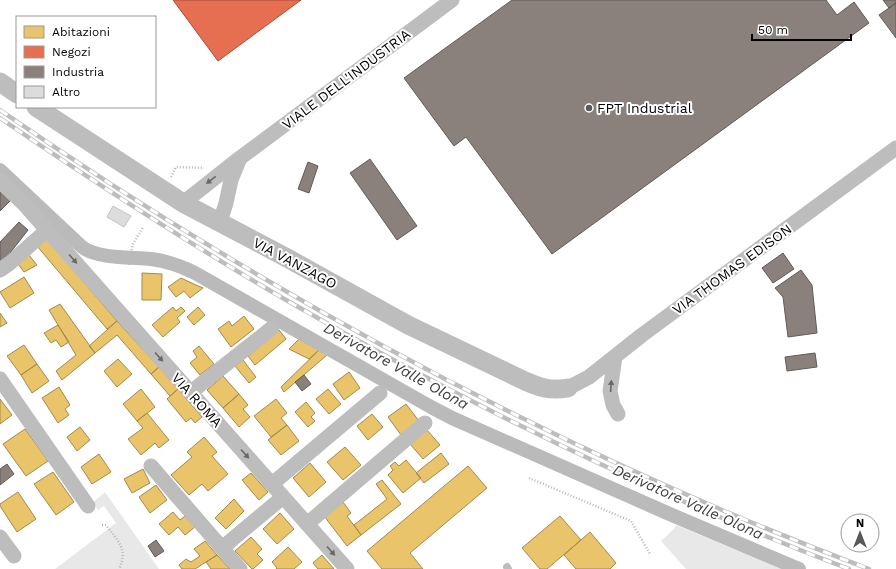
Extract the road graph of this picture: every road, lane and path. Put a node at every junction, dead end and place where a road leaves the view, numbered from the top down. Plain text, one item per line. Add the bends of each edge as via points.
1 (452, 0) edge
2 (2, 79) edge
3 (16, 89) edge
4 (16, 93) edge
5 (38, 108) edge
6 (896, 148) edge
7 (240, 158) junction
8 (200, 168) dead end
9 (170, 179) dead end
10 (0, 181) edge
11 (183, 203) junction
12 (220, 222) junction
13 (143, 227) dead end
14 (47, 230) junction
15 (130, 265) dead end
16 (0, 270) edge
17 (272, 328) dead end
18 (615, 357) junction
19 (0, 379) edge
20 (568, 388) joint
21 (190, 392) junction
22 (380, 393) dead end
23 (618, 414) dead end
24 (425, 423) dead end
25 (151, 466) dead end
26 (530, 478) dead end
27 (272, 484) junction
28 (283, 497) junction
29 (88, 506) dead end
30 (307, 524) junction
31 (102, 525) dead end
32 (0, 537) edge
33 (222, 548) junction
34 (650, 554) dead end
35 (14, 556) dead end
36 (119, 569) edge
37 (240, 569) edge
38 (347, 569) edge

1 - 7 street, VIALE DELL'INDUSTRIA
2 - 3 lane
2 - 4 street
5 - 11 street, VIA VANZAGO
6 - 18 street, VIA THOMAS EDISON
7 -> 11 street, VIALE DELL'INDUSTRIA
7 - 12 street via 231,180
8 - 9 path via 176,167
10 - 14 street, VIA ROMA
11 - 12 street, VIA VANZAGO
12 - 20 street, VIA VANZAGO via 408,325 525,381 554,390
13 - 15 path via 133,244
14 - 16 street
14 -> 21 street, VIA ROMA
17 - 21 street
18 - 20 street, VIA THOMAS EDISON via 589,377
23 -> 18 street via 610,391
19 - 29 street
21 -> 27 street, VIA ROMA
22 - 27 street
24 - 30 street
25 - 33 street
26 - 34 path via 631,521
27 - 28 street, VIA ROMA
28 - 30 street, VIA ROMA
28 - 33 street
30 -> 38 street, VIA ROMA
31 - 36 path via 106,525 122,547
32 - 35 street
33 - 37 street

